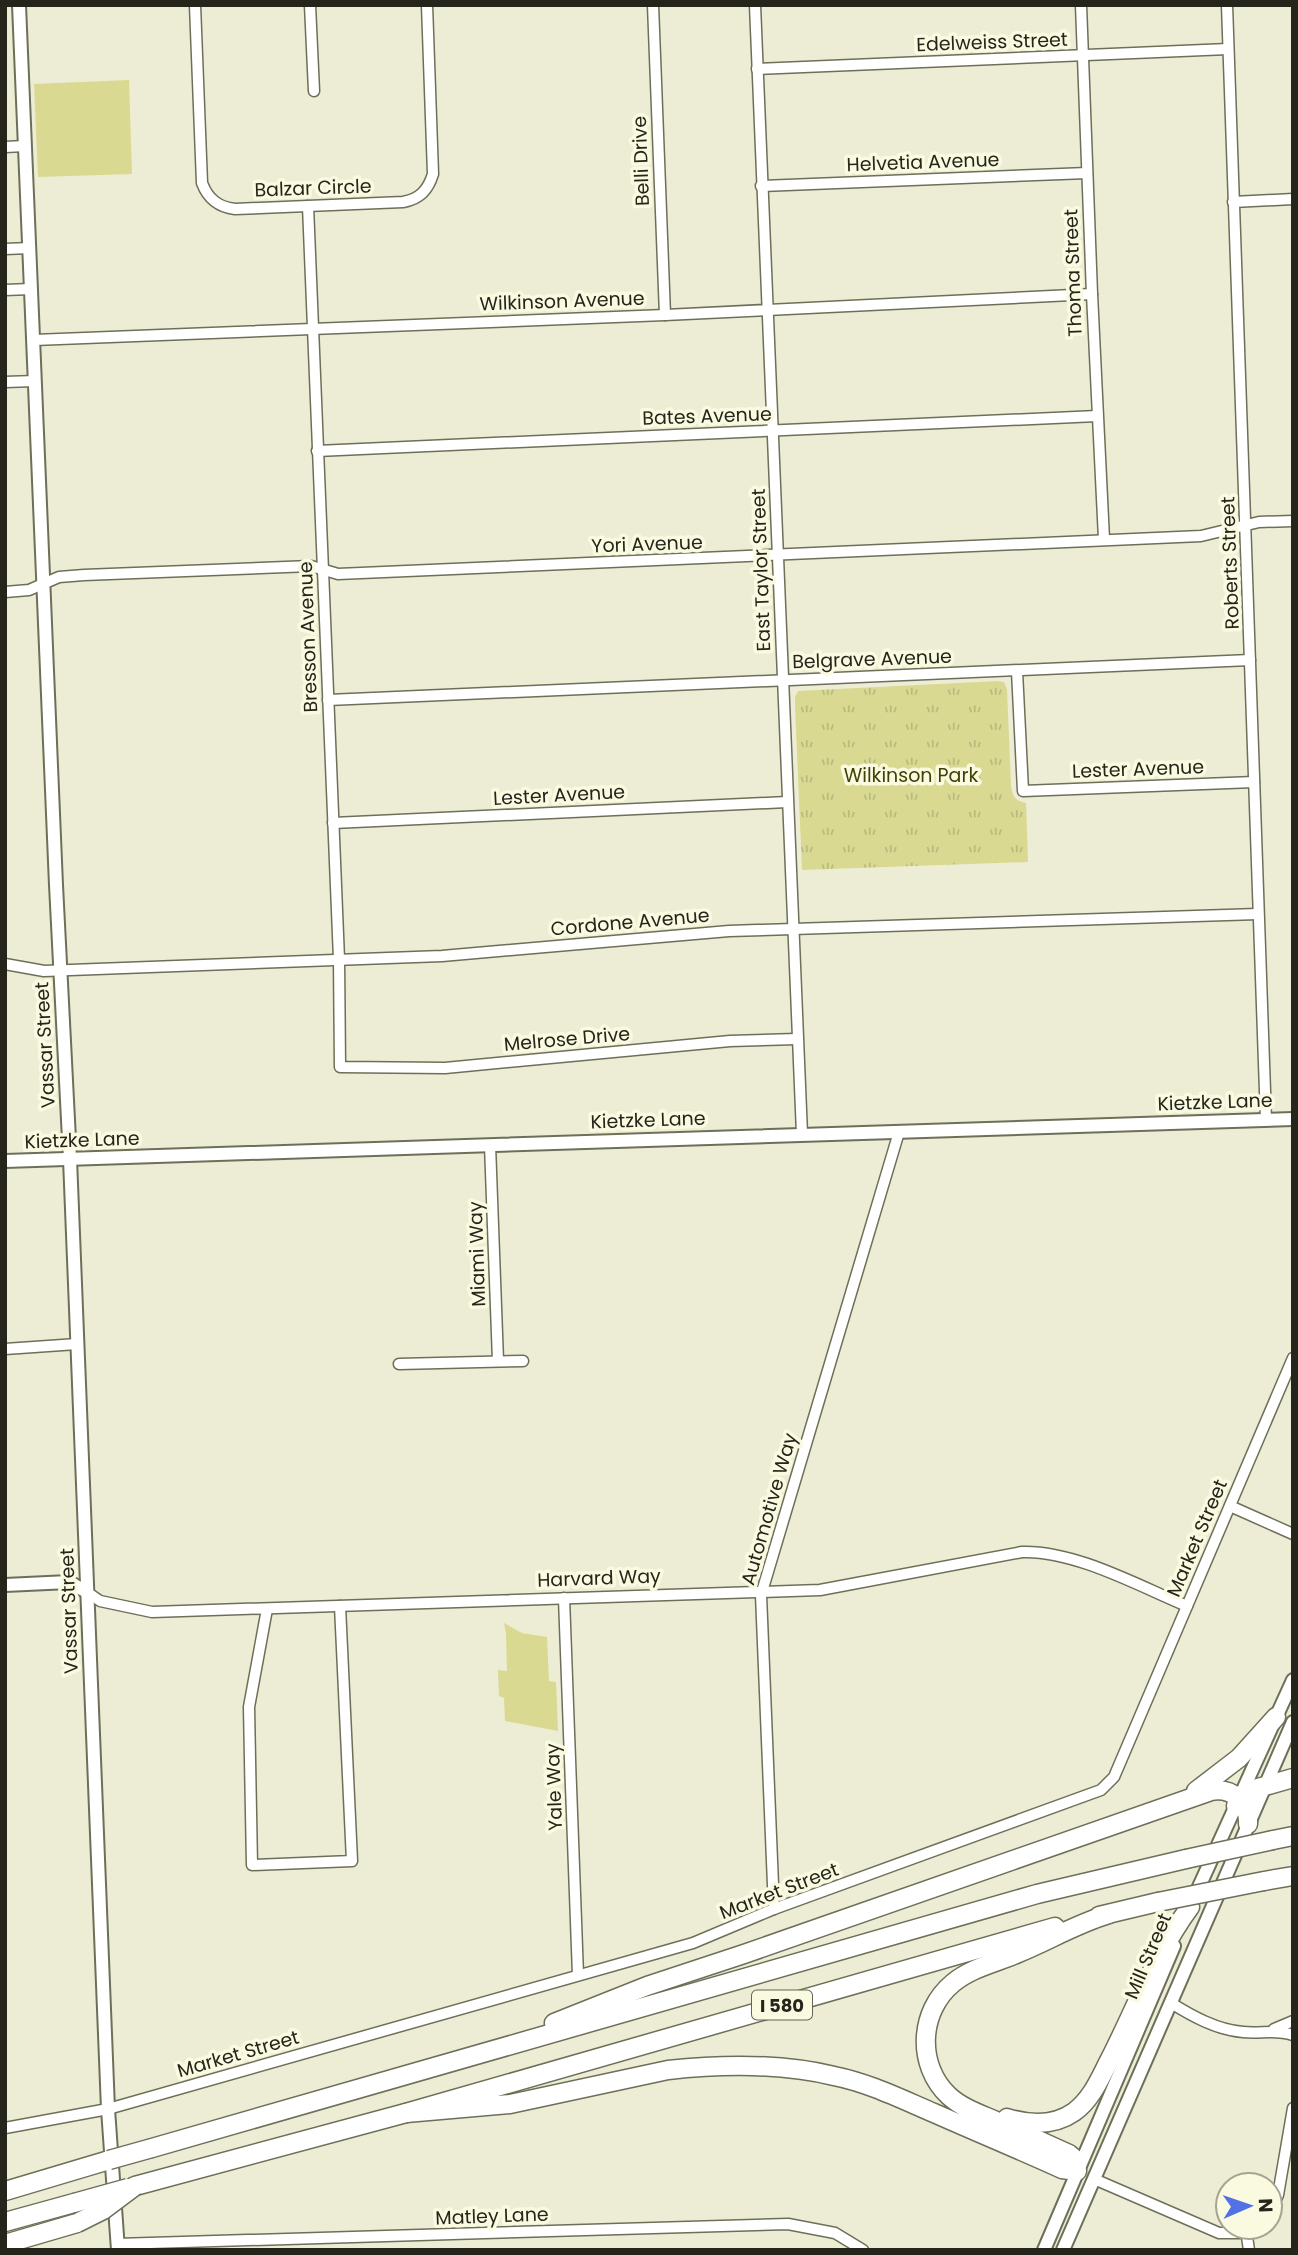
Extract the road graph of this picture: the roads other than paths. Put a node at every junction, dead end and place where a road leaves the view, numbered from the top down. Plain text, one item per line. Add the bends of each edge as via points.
1 (19, 5) edge
2 (195, 5) edge
3 (310, 5) edge
4 (427, 5) edge
5 (653, 5) edge
6 (755, 5) edge
7 (1081, 5) edge
8 (1227, 5) edge
9 (1228, 49) junction
10 (1082, 55) junction
11 (757, 69) junction
12 (314, 92) dead end
13 (25, 146) junction
14 (5, 147) edge
15 (1087, 173) junction
16 (761, 186) junction
17 (1293, 199) edge
18 (1233, 202) junction
19 (308, 206) junction
20 (30, 248) junction
21 (5, 249) edge
22 (32, 289) junction
23 (5, 290) edge
24 (1092, 295) junction
25 (767, 309) junction
26 (665, 315) junction
27 (313, 328) junction
28 (34, 340) junction
29 (35, 381) junction
30 (5, 382) edge
31 (1097, 416) junction
32 (773, 430) junction
33 (317, 450) junction
34 (1293, 522) edge
35 (1246, 524) junction
36 (1104, 539) junction
37 (778, 556) junction
38 (322, 569) junction
39 (44, 583) junction
40 (5, 592) edge
41 (1250, 660) junction
42 (1017, 671) junction
43 (782, 681) junction
44 (328, 700) junction
45 (1254, 782) junction
46 (787, 802) junction
47 (333, 823) junction
48 (1258, 914) junction
49 (793, 929) junction
50 (339, 959) junction
51 (5, 964) edge
52 (60, 970) junction
53 (797, 1039) junction
54 (340, 1068) joint
55 (1293, 1119) edge
56 (1266, 1120) junction
57 (899, 1132) junction
58 (802, 1134) junction
59 (490, 1145) junction
60 (71, 1159) junction
61 (5, 1161) edge
62 (77, 1344) junction
63 (5, 1349) edge
64 (1293, 1358) edge
65 (523, 1360) dead end
66 (498, 1361) junction
67 (399, 1364) dead end
68 (1289, 1379) edge
69 (1230, 1506) junction
70 (1293, 1534) edge
71 (5, 1586) edge
72 (87, 1592) junction
73 (762, 1592) junction
74 (564, 1598) junction
75 (340, 1606) junction
76 (1187, 1606) junction
77 (267, 1609) junction
78 (1293, 1680) edge
79 (1284, 1719) edge
80 (1293, 1779) edge
81 (1265, 1786) junction
82 (1239, 1802) junction
83 (1162, 1809) junction
84 (1248, 1824) junction
85 (1293, 1830) edge
86 (1280, 1839) edge
87 (1293, 1876) edge
88 (1190, 1907) junction
89 (774, 1909) junction
90 (1109, 1914) junction
91 (578, 1975) junction
92 (1171, 2003) junction
93 (1293, 2021) edge
94 (1257, 2033) junction
95 (1293, 2035) edge
96 (510, 2045) junction
97 (967, 2108) junction
98 (1293, 2108) edge
99 (108, 2109) junction
100 (406, 2113) junction
101 (5, 2128) edge
102 (72, 2167) junction
103 (1282, 2171) edge
104 (1086, 2175) junction
105 (5, 2179) edge
106 (135, 2186) junction
107 (5, 2191) edge
108 (5, 2222) edge
109 (1214, 2231) edge
110 (5, 2244) edge
111 (117, 2247) edge
112 (863, 2250) edge
113 (1044, 2250) edge
114 (1063, 2250) edge

1 - 13 main road, Vassar Street
2 - 19 street, Balzar Circle via 205,192 226,208
3 - 12 street
4 - 19 street, Balzar Circle via 430,183 411,201
5 - 26 street, Belli Drive
6 - 11 street, East Taylor Street
7 - 10 street, Thoma Street
8 - 9 street, Roberts Street
9 - 10 street, Edelweiss Street
9 - 18 street, Roberts Street
10 - 11 street, Edelweiss Street
10 - 15 street, Thoma Street
11 - 16 street, East Taylor Street
13 - 14 street
13 - 20 main road, Vassar Street
15 - 16 street, Helvetia Avenue
15 - 24 street, Thoma Street
16 - 25 street, East Taylor Street
17 - 18 street
18 - 35 street, Roberts Street
19 - 27 street, Bresson Avenue
20 - 21 street
20 - 22 main road, Vassar Street
22 - 23 street
22 - 28 main road, Vassar Street
24 - 25 street, Wilkinson Avenue
24 - 31 street, Thoma Street
25 - 26 street, Wilkinson Avenue
25 - 32 street, East Taylor Street
26 - 27 street, Wilkinson Avenue
27 - 28 street, Wilkinson Avenue
27 - 33 street, Bresson Avenue
28 - 29 main road, Vassar Street
29 - 30 street
29 - 39 main road, Vassar Street
31 - 32 street, Bates Avenue
31 - 36 street, Thoma Street
32 - 33 street, Bates Avenue
32 - 37 street, East Taylor Street
33 - 38 street, Bresson Avenue
34 - 35 street, Yori Avenue
35 - 36 street, Yori Avenue via 1201,536
35 - 41 street, Roberts Street
36 - 37 street, Yori Avenue
37 - 38 street, Yori Avenue via 338,574
37 - 43 street, East Taylor Street
38 - 39 street, Yori Avenue via 83,575
38 - 44 street, Bresson Avenue
39 - 40 street, Yori Avenue
39 - 52 main road, Vassar Street
41 - 42 street, Belgrave Avenue
41 - 45 street, Roberts Street
42 - 43 street, Belgrave Avenue
42 - 45 street, Lester Avenue via 1023,791
43 - 44 street, Belgrave Avenue
43 - 46 street, East Taylor Street
44 - 47 street, Bresson Avenue
45 - 48 street, Roberts Street
46 - 47 street, Lester Avenue
46 - 49 street, East Taylor Street
47 - 50 street, Bresson Avenue
48 - 49 street, Cordone Avenue
48 - 56 street, Roberts Street
49 - 50 street, Cordone Avenue via 442,956
49 - 53 street, East Taylor Street
50 - 52 street, Cordone Avenue
50 - 54 street, Bresson Avenue
51 - 52 street, Cordone Avenue via 32,971
52 - 60 main road, Vassar Street
53 - 54 street, Melrose Drive via 730,1041 445,1068
53 - 58 street, East Taylor Street
55 - 56 main road, Kietzke Lane
56 - 57 main road, Kietzke Lane
57 - 58 main road, Kietzke Lane
57 - 73 street, Automotive Way
58 - 59 main road, Kietzke Lane
59 - 60 main road, Kietzke Lane
59 - 66 street, Miami Way
60 - 61 main road, Kietzke Lane
60 - 62 main road, Vassar Street
62 - 63 street
62 - 72 main road, Vassar Street
64 - 68 street, Market Street
65 - 66 street
66 - 67 street
68 - 69 street, Market Street
69 - 70 street
69 - 76 street, Market Street
71 - 72 main road, Harvard Way via 69,1582
72 - 77 street, Harvard Way via 100,1601 143,1612
72 - 99 main road, Vassar Street
73 - 74 street, Harvard Way
73 - 76 street, Harvard Way via 820,1590 1041,1551 1070,1557
73 - 89 street, Automotive Way
74 - 75 street, Harvard Way
74 - 91 street, Yale Way
75 - 77 street, Harvard Way
75 - 77 street via 352,1861 253,1865 249,1707
76 - 89 street, Market Street via 1114,1777 1101,1790
78 - 79 main road, Mill Street
79 - 81 main road, Mill Street
79 - 82 main road, Mill Street
79 - 83 highway via 1225,1770
80 - 81 highway
81 - 82 highway
81 - 84 main road, Mill Street
82 - 83 highway via 1228,1792 1215,1790
82 - 84 highway via 1247,1812
82 - 88 main road, Mill Street
83 - 96 highway via 647,1986
84 - 92 main road, Mill Street
85 - 86 highway
86 - 96 highway, I 580, bridge via 1037,1894
87 - 90 highway, I 580, bridge
88 - 97 highway via 1081,2107 1058,2120 1041,2123
88 - 104 main road, Mill Street
89 - 91 street, Market Street via 693,1943
90 - 97 highway via 969,1972 938,1999 927,2027 928,2062 942,2089
90 - 100 highway, I 580
91 - 99 street, Market Street
92 - 94 street via 1222,2029
92 - 104 main road, Mill Street
93 - 94 street
94 - 95 street
96 - 102 highway, I 580, bridge
97 - 104 highway via 1069,2154
98 - 103 street
99 - 101 street, Market Street
99 - 111 main road, Vassar Street
100 - 104 highway via 510,2104 668,2070 764,2066 855,2081
100 - 106 highway, I 580
102 - 105 highway
102 - 107 highway
104 - 109 street
104 - 113 main road, Mill Street
104 - 114 main road, Mill Street
106 - 108 highway, I 580, bridge
106 - 110 highway, bridge via 77,2223
111 - 112 street, Matley Lane via 788,2224 835,2234

